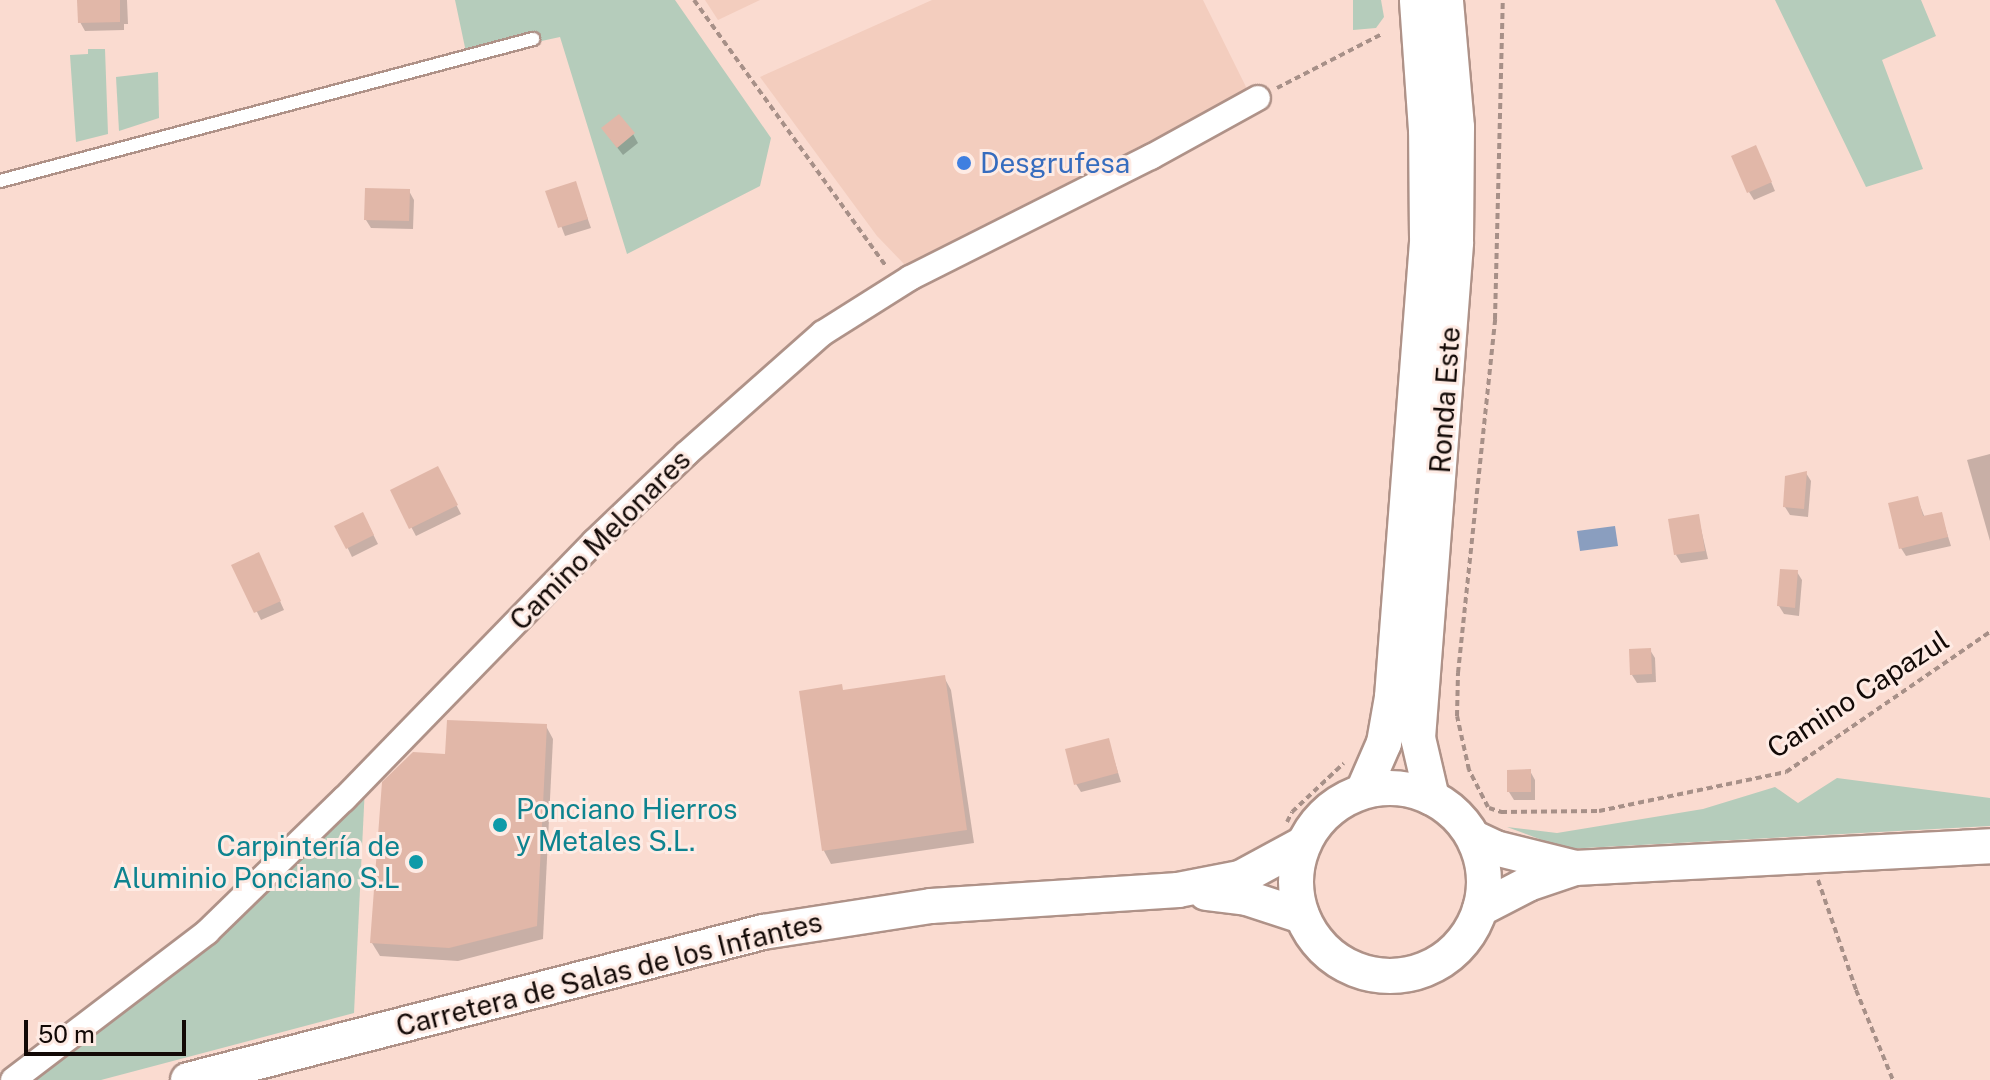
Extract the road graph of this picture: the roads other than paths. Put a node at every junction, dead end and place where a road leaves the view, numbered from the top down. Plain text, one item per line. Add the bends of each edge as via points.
1 (1417, 0) edge
2 (1446, 0) edge
3 (533, 39) dead end
4 (1258, 98) road end
5 (0, 181) edge
6 (1363, 791) junction
7 (1432, 798) junction
8 (1476, 824) junction
9 (1990, 846) edge
10 (1296, 849) junction
11 (1575, 868) junction
12 (1178, 890) junction
13 (1480, 909) junction
14 (1302, 916) junction
15 (13, 1080) edge
16 (188, 1080) edge

1 - 6 main road, Ronda Este via 1427,237 1392,697 1384,743
2 - 7 main road, Ronda Este via 1457,127 1456,242 1418,738
3 - 5 lane
4 - 15 street, Camino Melonares via 900,284 823,333 594,542 207,932
6 - 7 main road via 1398,788
6 - 10 main road via 1317,821
7 - 8 main road
8 - 11 main road via 1495,848
8 - 13 main road via 1483,873
9 - 11 main road
10 - 12 main road, Carretera de Salas de los Infantes via 1240,878
10 - 14 main road
11 - 13 main road
12 - 14 main road, Carretera de Salas de los Infantes via 1247,898
12 - 16 main road, Carretera de Salas de los Infantes via 931,906 801,924
13 - 14 main road via 1470,933 1453,952 1431,967 1394,975 1355,970 1333,957 1314,939

